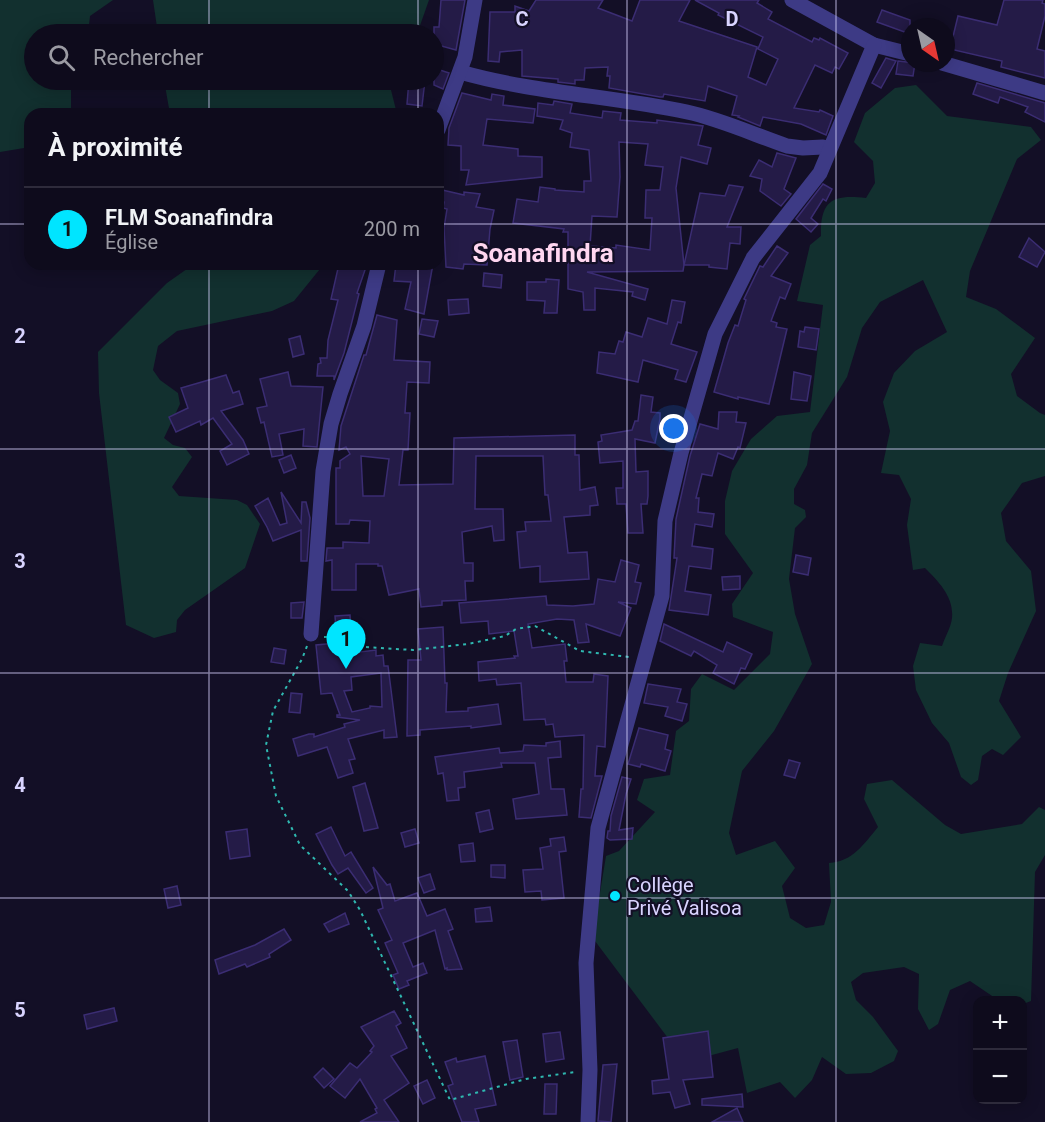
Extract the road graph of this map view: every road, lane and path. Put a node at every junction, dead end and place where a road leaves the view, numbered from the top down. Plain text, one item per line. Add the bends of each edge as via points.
1 (475, 0) edge
2 (792, 0) edge
3 (874, 45) junction
4 (901, 52) edge
5 (955, 67) edge
6 (460, 72) junction
7 (1045, 93) edge
8 (444, 114) edge
9 (823, 147) dead end
10 (378, 270) edge
11 (311, 634) junction
12 (644, 659) junction
13 (590, 1070) junction
14 (588, 1122) edge

1 - 6 street
2 - 3 street
3 - 4 street
3 - 12 street via 820,173 753,258 715,334 664,521 662,596
5 - 7 street
6 - 8 street
6 - 9 street via 490,81 689,113 787,146
10 - 11 street via 331,424 323,471
11 - 12 path via 336,637 348,646 413,650 468,644 535,626 580,651
11 - 13 path via 273,711 266,746 276,796 300,845 348,891 360,910 450,1100 526,1079
12 - 13 street via 598,828 586,963
13 - 14 street

